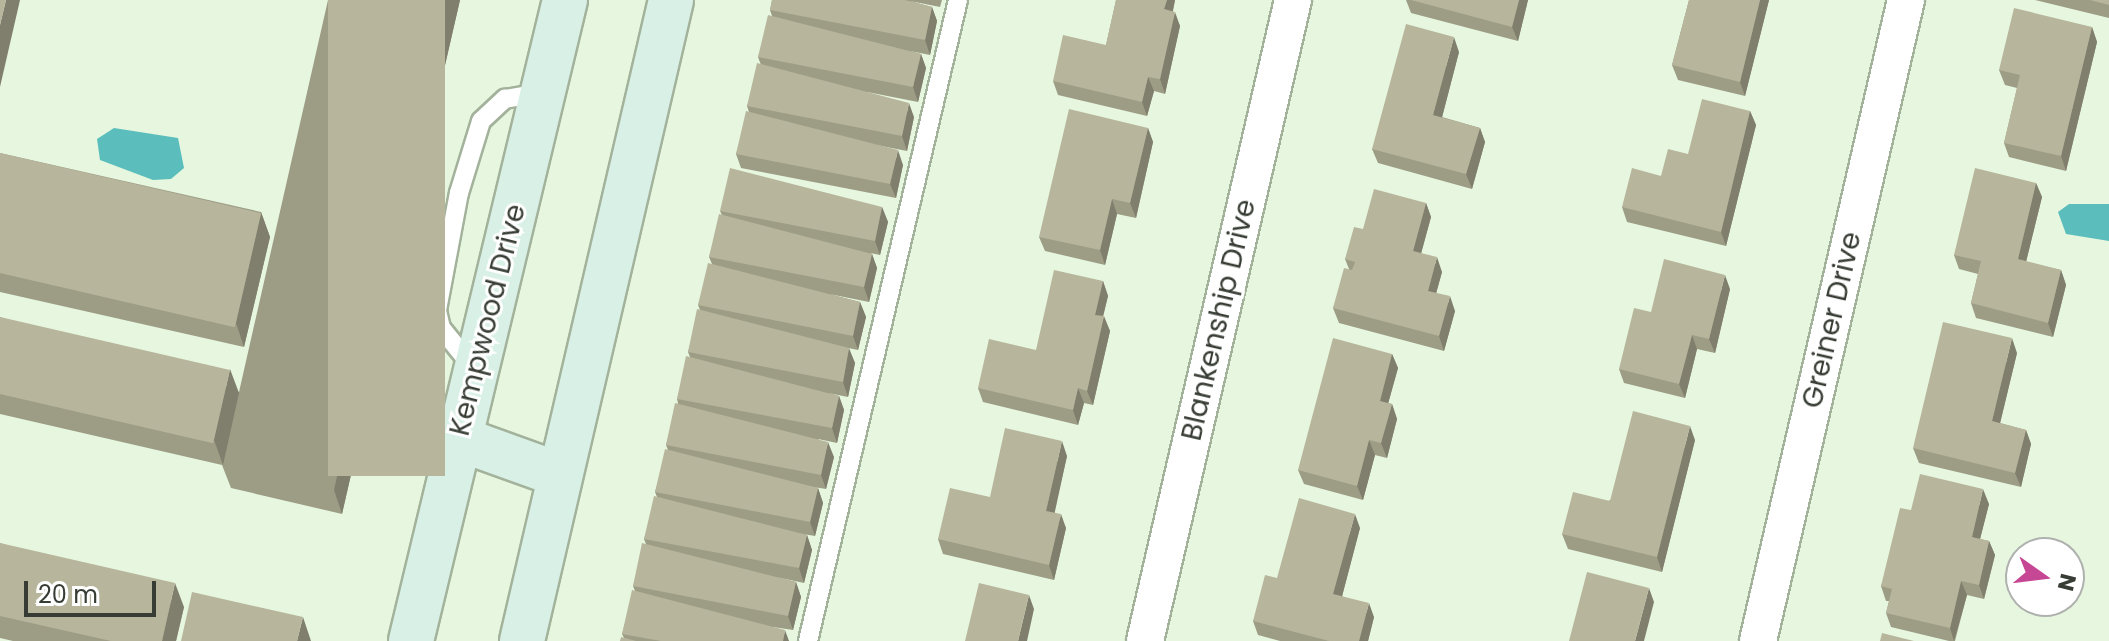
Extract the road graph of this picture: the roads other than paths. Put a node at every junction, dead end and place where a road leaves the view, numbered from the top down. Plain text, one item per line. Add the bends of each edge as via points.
1 (565, 0) edge
2 (671, 0) edge
3 (958, 0) edge
4 (1293, 0) edge
5 (1906, 0) edge
6 (543, 93) junction
7 (476, 371) junction
8 (460, 439) junction
9 (560, 475) junction
10 (411, 641) edge
11 (522, 641) edge
12 (808, 641) edge
13 (1145, 641) edge
14 (1758, 641) edge

1 - 6 main road, Kempwood Drive
2 - 9 main road
3 - 12 lane
4 - 13 street, Blankenship Drive
5 - 14 street, Greiner Drive
6 - 7 main road, Kempwood Drive
6 - 7 lane via 505,99 481,121 459,193 437,310 441,328
7 - 8 main road, Kempwood Drive
8 - 9 main road
8 - 10 main road, Kempwood Drive
9 - 11 main road

